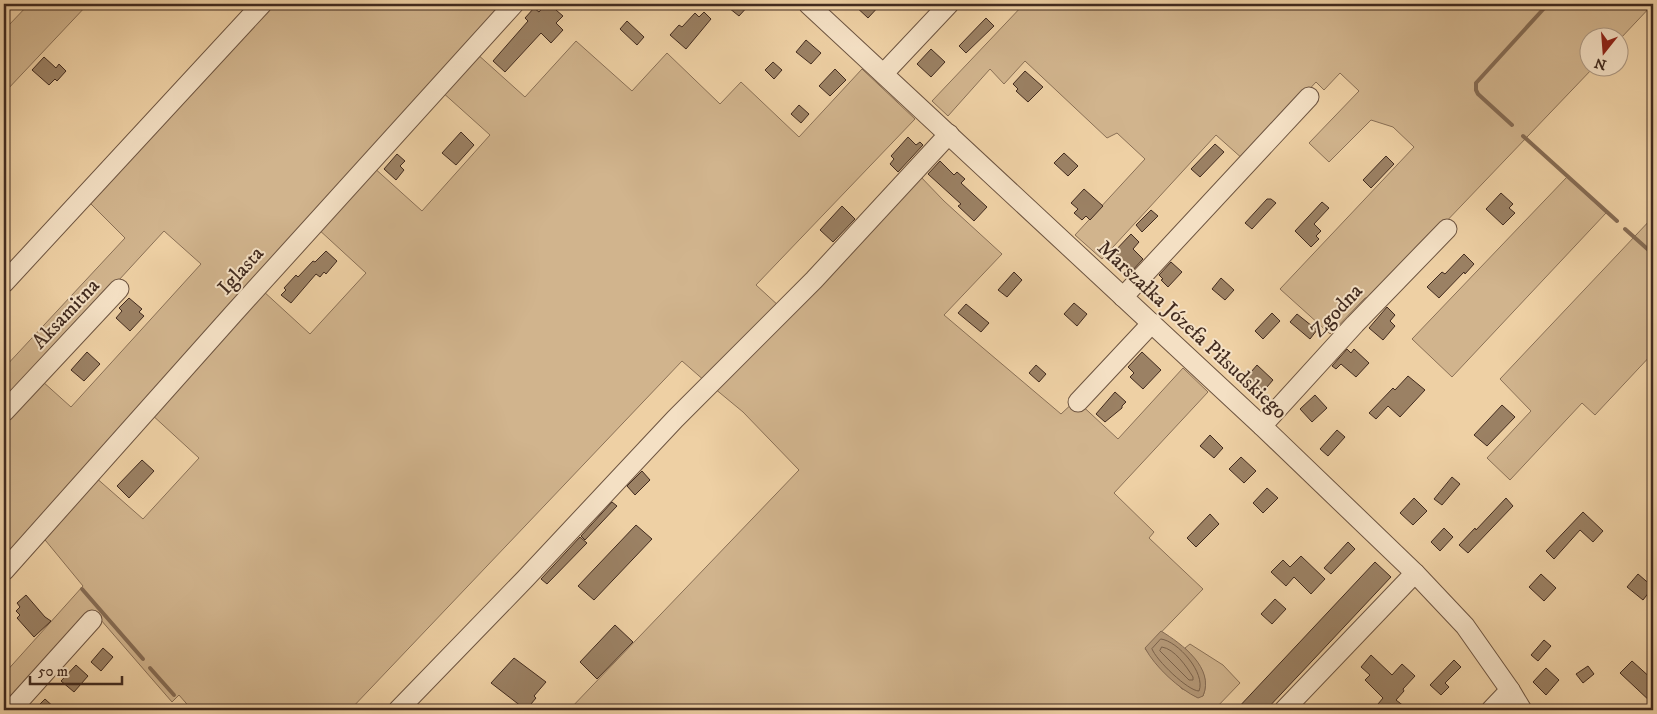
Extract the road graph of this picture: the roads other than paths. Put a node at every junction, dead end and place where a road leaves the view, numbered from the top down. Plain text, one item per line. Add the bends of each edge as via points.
1 (262, 4) edge
2 (514, 4) edge
3 (949, 4) edge
4 (814, 6) edge
5 (884, 73) junction
6 (1309, 97) dead end
7 (949, 134) junction
8 (1448, 229) dead end
9 (4, 283) edge
10 (119, 289) dead end
11 (1123, 297) junction
12 (1152, 323) junction
13 (1078, 402) dead end
14 (4, 412) edge
15 (1262, 426) junction
16 (4, 571) edge
17 (1415, 573) junction
18 (92, 620) dead end
19 (1510, 690) junction
20 (11, 710) edge
21 (398, 710) edge
22 (1284, 710) edge
23 (1492, 710) edge
24 (1522, 710) edge

1 - 9 street
2 - 16 street, Iglasta
3 - 5 street
4 - 5 street, Marszałka Józefa Piłsudskiego
5 - 7 street, Marszałka Józefa Piłsudskiego
6 - 11 street
7 - 11 street, Marszałka Józefa Piłsudskiego
7 - 21 street via 814,280 675,419
8 - 15 street, Zgodna
10 - 14 street, Aksamitna
11 - 12 street, Marszałka Józefa Piłsudskiego
12 - 13 street
12 - 15 street, Marszałka Józefa Piłsudskiego
15 - 17 street, Marszałka Józefa Piłsudskiego
17 - 19 street, Marszałka Józefa Piłsudskiego via 1465,626
17 - 22 street
18 - 20 street
19 - 23 street
19 - 24 street, Marszałka Józefa Piłsudskiego

